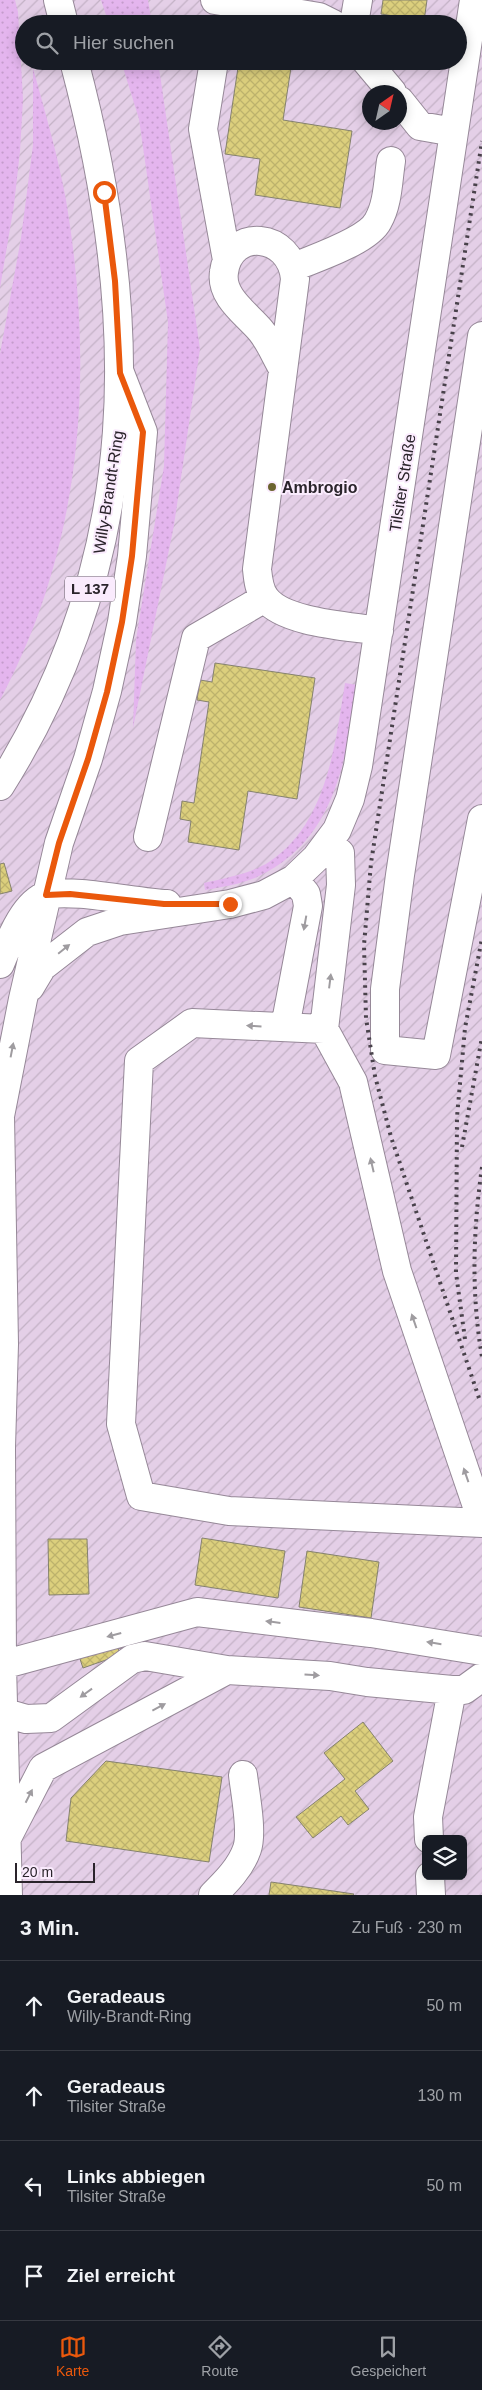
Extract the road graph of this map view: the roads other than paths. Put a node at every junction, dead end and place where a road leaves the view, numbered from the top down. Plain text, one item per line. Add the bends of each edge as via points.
1 (58, 0) edge
2 (215, 0) edge
3 (358, 0) edge
4 (474, 0) edge
5 (62, 15) edge
6 (307, 15) edge
7 (356, 15) edge
8 (467, 46) edge
9 (76, 70) edge
10 (213, 70) edge
11 (374, 70) edge
12 (463, 70) edge
13 (386, 85) edge
14 (407, 110) edge
15 (454, 132) junction
16 (391, 161) dead end
17 (227, 260) junction
18 (294, 267) junction
19 (482, 336) edge
20 (282, 367) junction
21 (120, 373) junction
22 (265, 598) junction
23 (379, 631) junction
24 (0, 786) edge
25 (482, 819) edge
26 (148, 837) dead end
27 (328, 842) junction
28 (294, 879) junction
29 (46, 895) junction
30 (230, 904) junction
31 (0, 964) edge
32 (23, 999) junction
33 (285, 1027) junction
34 (324, 1029) junction
35 (0, 1115) edge
36 (482, 1522) edge
37 (482, 1651) edge
38 (2, 1665) junction
39 (227, 1670) junction
40 (482, 1678) edge
41 (452, 1690) junction
42 (2, 1712) junction
43 (243, 1775) dead end
44 (429, 1835) edge
45 (7, 1840) junction
46 (430, 1880) edge
47 (8, 1895) edge
48 (213, 1895) edge
49 (431, 1895) edge

1 - 5 street
2 - 6 street
3 - 7 street
4 - 8 street, Tilsiter Straße
9 - 21 street, Willy-Brandt-Ring / L 137 via 104,192 116,290
10 - 17 street via 203,129
11 - 13 street
12 - 15 street, Tilsiter Straße
14 - 15 street via 420,126
15 - 23 street, Tilsiter Straße
16 - 18 street via 384,208 374,228 346,245
17 - 18 street via 244,243 265,241 279,247
17 - 20 street via 224,271 231,299 264,335
18 - 20 street via 294,293
19 - 25 street via 396,904 385,989 385,1050 436,1055
20 - 22 street via 257,569 258,583
21 - 24 street, Willy-Brandt-Ring / L 137 via 116,461 105,531 89,595 49,700
21 - 29 street, Tilsiter Straße via 143,432 132,556 107,692 59,843
22 - 23 street via 292,616
22 - 26 street via 196,638
23 - 27 street, Tilsiter Straße via 358,766 350,799 337,830
27 - 28 street, Tilsiter Straße
34 -> 27 street via 341,885 340,853
28 - 30 street, Tilsiter Straße via 264,896
28 -> 33 street via 306,894 308,906
29 - 30 street, Tilsiter Straße via 70,894 164,904
29 - 31 street via 29,909 13,932
29 - 32 street, Tilsiter Straße
32 -> 30 street, Tilsiter Straße via 42,967 86,932 120,922
35 -> 32 street, Tilsiter Straße
33 - 34 street
33 -> 36 street via 192,1023 139,1061 121,1424 141,1496 229,1510
36 -> 34 street via 397,1271 353,1082
35 - 38 street, Tilsiter Straße via 4,1344 1,1422
37 -> 38 street via 371,1633 197,1612
38 - 42 street, Tilsiter Straße
39 -> 41 street via 330,1676
39 -> 42 street via 145,1656 132,1660 51,1718 26,1719
45 -> 39 street via 43,1768
40 - 41 street via 464,1690
41 - 44 street via 428,1817
42 - 45 street, Tilsiter Straße
43 - 48 street via 248,1811 248,1848 231,1877
45 - 47 street, Tilsiter Straße
46 - 49 street

